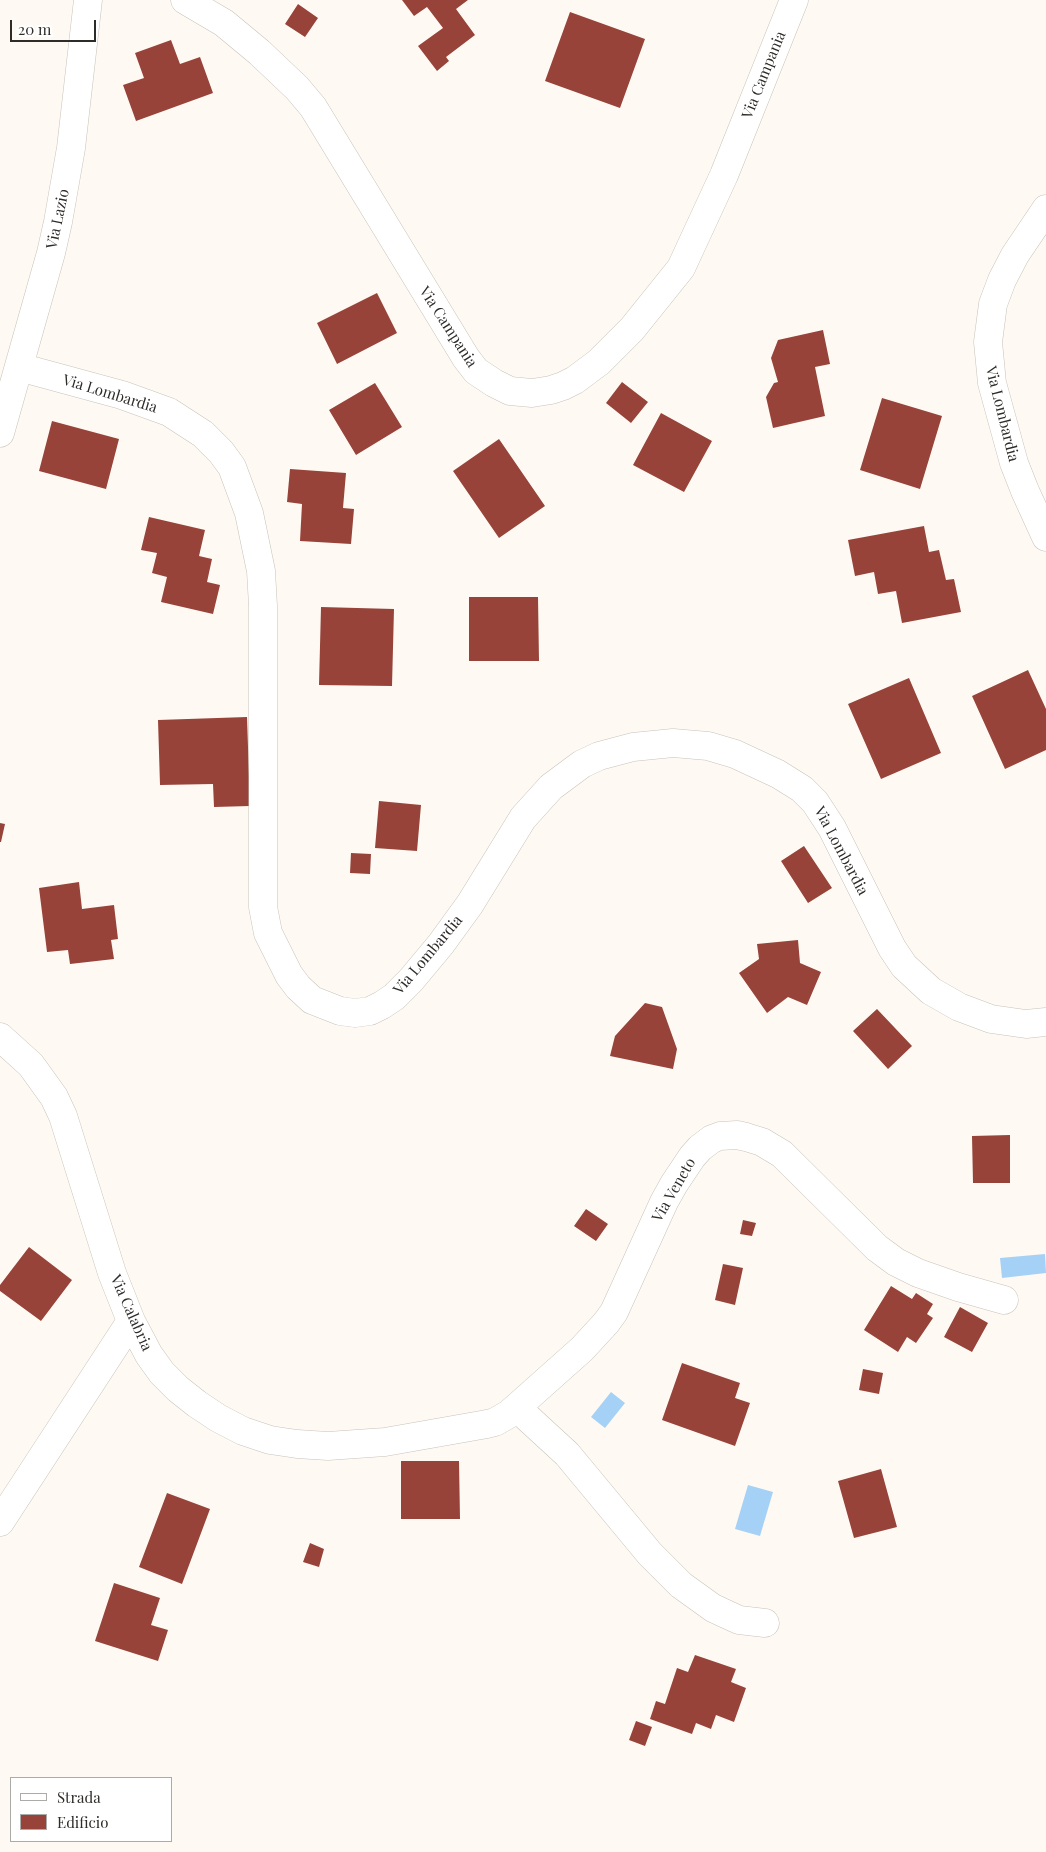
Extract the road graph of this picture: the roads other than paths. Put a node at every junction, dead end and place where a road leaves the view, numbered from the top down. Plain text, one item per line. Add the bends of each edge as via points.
1 (88, 0) edge
2 (185, 0) edge
3 (794, 0) edge
4 (1046, 209) edge
5 (19, 367) junction
6 (0, 433) edge
7 (1046, 537) edge
8 (1046, 1022) edge
9 (0, 1037) edge
10 (1004, 1300) dead end
11 (131, 1321) junction
12 (509, 1413) junction
13 (0, 1522) edge
14 (765, 1623) dead end

1 - 5 street, Via Lazio via 65,187 51,253
2 - 3 street, Via Campania via 234,31 287,78 313,107 476,371 510,391 532,393 563,386 599,362 632,329 681,268 724,175
4 - 7 street, Via Lombardia via 1002,280 991,310 988,342 992,383 1014,463
5 - 6 street, Via Lazio
5 - 8 street, Via Lombardia via 122,395 169,412 203,434 232,468 249,513 261,571 264,915 268,933 289,974 312,1000 340,1011 355,1012 370,1011 394,997 441,944 523,818 551,786 599,756 633,747 679,743 708,746 750,760 791,781 815,802 832,828 892,948 904,966 931,991 959,1007 991,1019 1026,1024
9 - 11 street, Via Calabria via 31,1065 63,1116 112,1273
10 - 12 street, Via Veneto via 918,1273 896,1262 877,1248 782,1154 746,1137 720,1136 700,1148 674,1184 606,1323 582,1349
11 - 12 street, Via Calabria via 149,1355 178,1389 218,1418 270,1440 297,1444 385,1442 487,1424
11 - 13 street
12 - 14 street via 567,1454 650,1554 681,1585 728,1615

